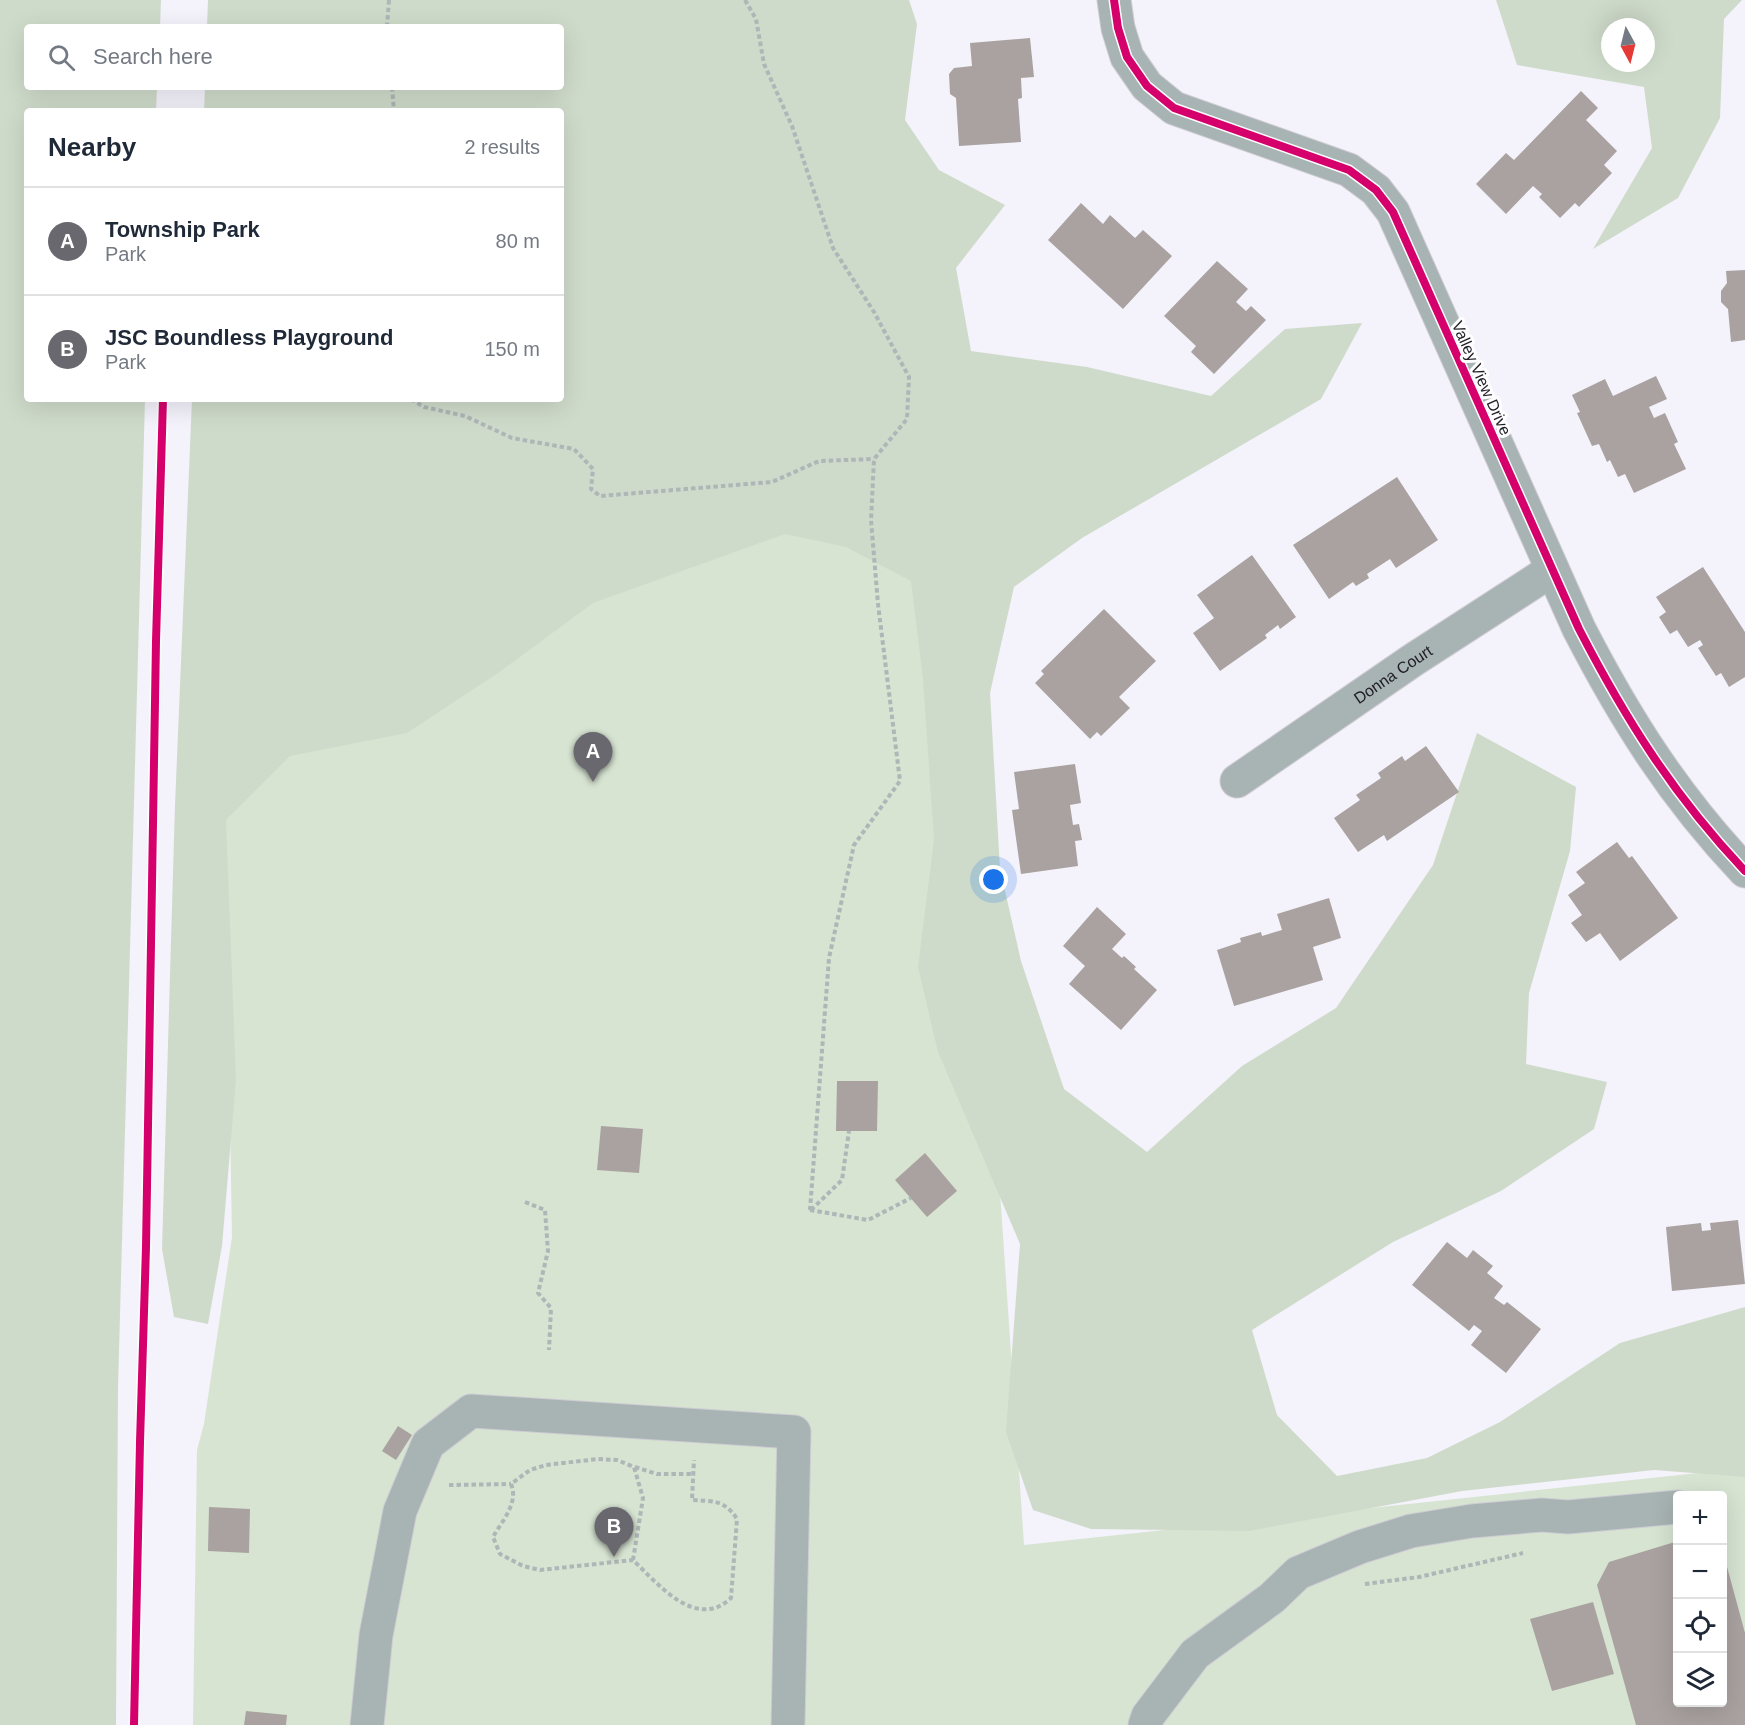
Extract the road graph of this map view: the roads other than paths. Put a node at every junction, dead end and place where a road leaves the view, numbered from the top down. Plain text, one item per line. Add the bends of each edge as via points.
1 (1114, 0) edge
2 (1552, 570) junction
3 (1237, 781) dead end
4 (1745, 871) edge
5 (1673, 1507) edge
6 (367, 1725) edge
7 (788, 1725) edge
8 (1145, 1725) edge

1 - 2 street, Valley View Drive via 1127,57 1147,86 1174,108 1349,170 1382,197 1393,212
2 - 3 street, Donna Court
2 - 4 street, Valley View Drive via 1607,684 1653,758
5 - 8 street via 1472,1521 1411,1531 1360,1547 1298,1573 1272,1598 1195,1654
6 - 7 street via 376,1635 400,1511 428,1444 471,1412 794,1432

